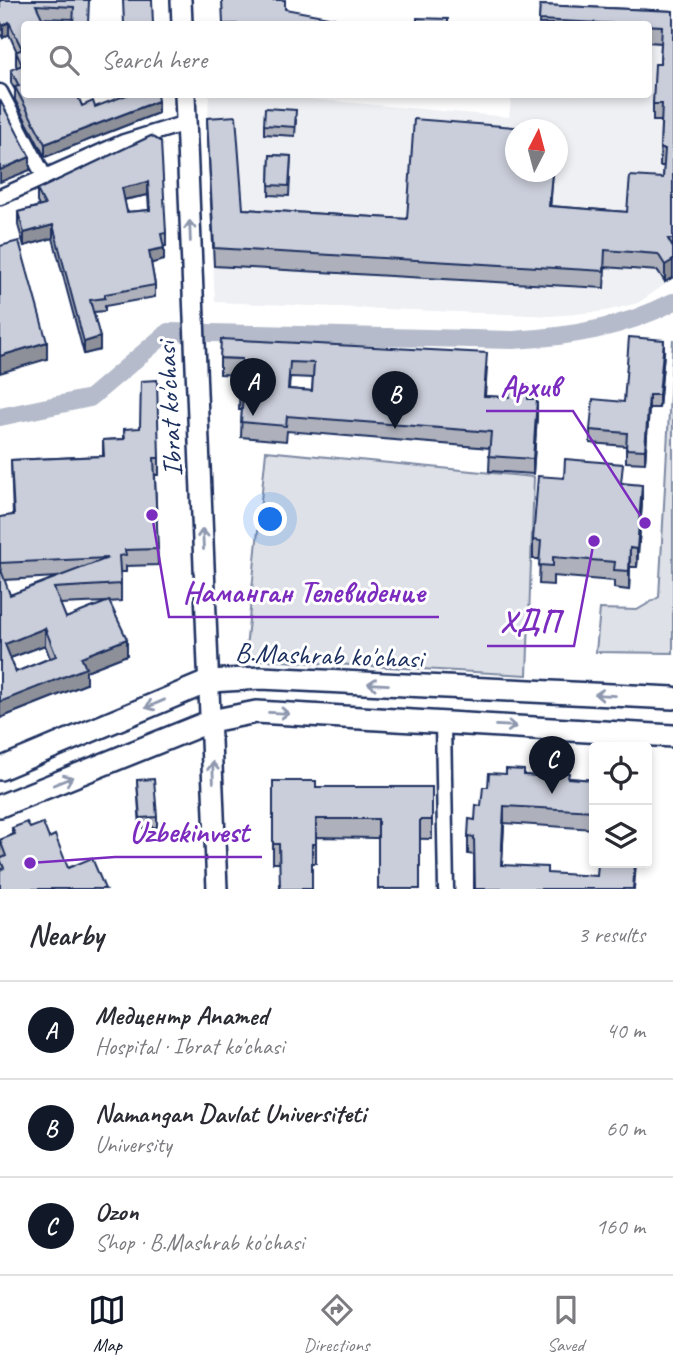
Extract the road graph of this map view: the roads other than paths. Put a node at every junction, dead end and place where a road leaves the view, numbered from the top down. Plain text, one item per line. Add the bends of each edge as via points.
1 (181, 0) edge
2 (182, 21) edge
3 (0, 92) edge
4 (185, 98) edge
5 (186, 123) junction
6 (45, 177) junction
7 (0, 197) edge
8 (210, 681) junction
9 (673, 698) edge
10 (211, 721) junction
11 (443, 723) junction
12 (673, 736) edge
13 (0, 769) edge
14 (0, 806) edge
15 (217, 889) edge
16 (446, 889) edge

1 - 2 main road
3 - 6 street
4 - 5 main road, Ibrat ko'chasi
5 - 6 street via 124,142
8 -> 5 main road, Ibrat ko'chasi
6 - 7 street
9 -> 8 main road, B.Mashrab ko'chasi via 261,678
8 - 10 main road, Ibrat ko'chasi
8 -> 13 main road, B.Mashrab ko'chasi
10 -> 11 main road via 256,712
14 -> 10 main road
15 -> 10 main road, Ibrat ko'chasi
11 -> 12 main road
11 - 16 street

